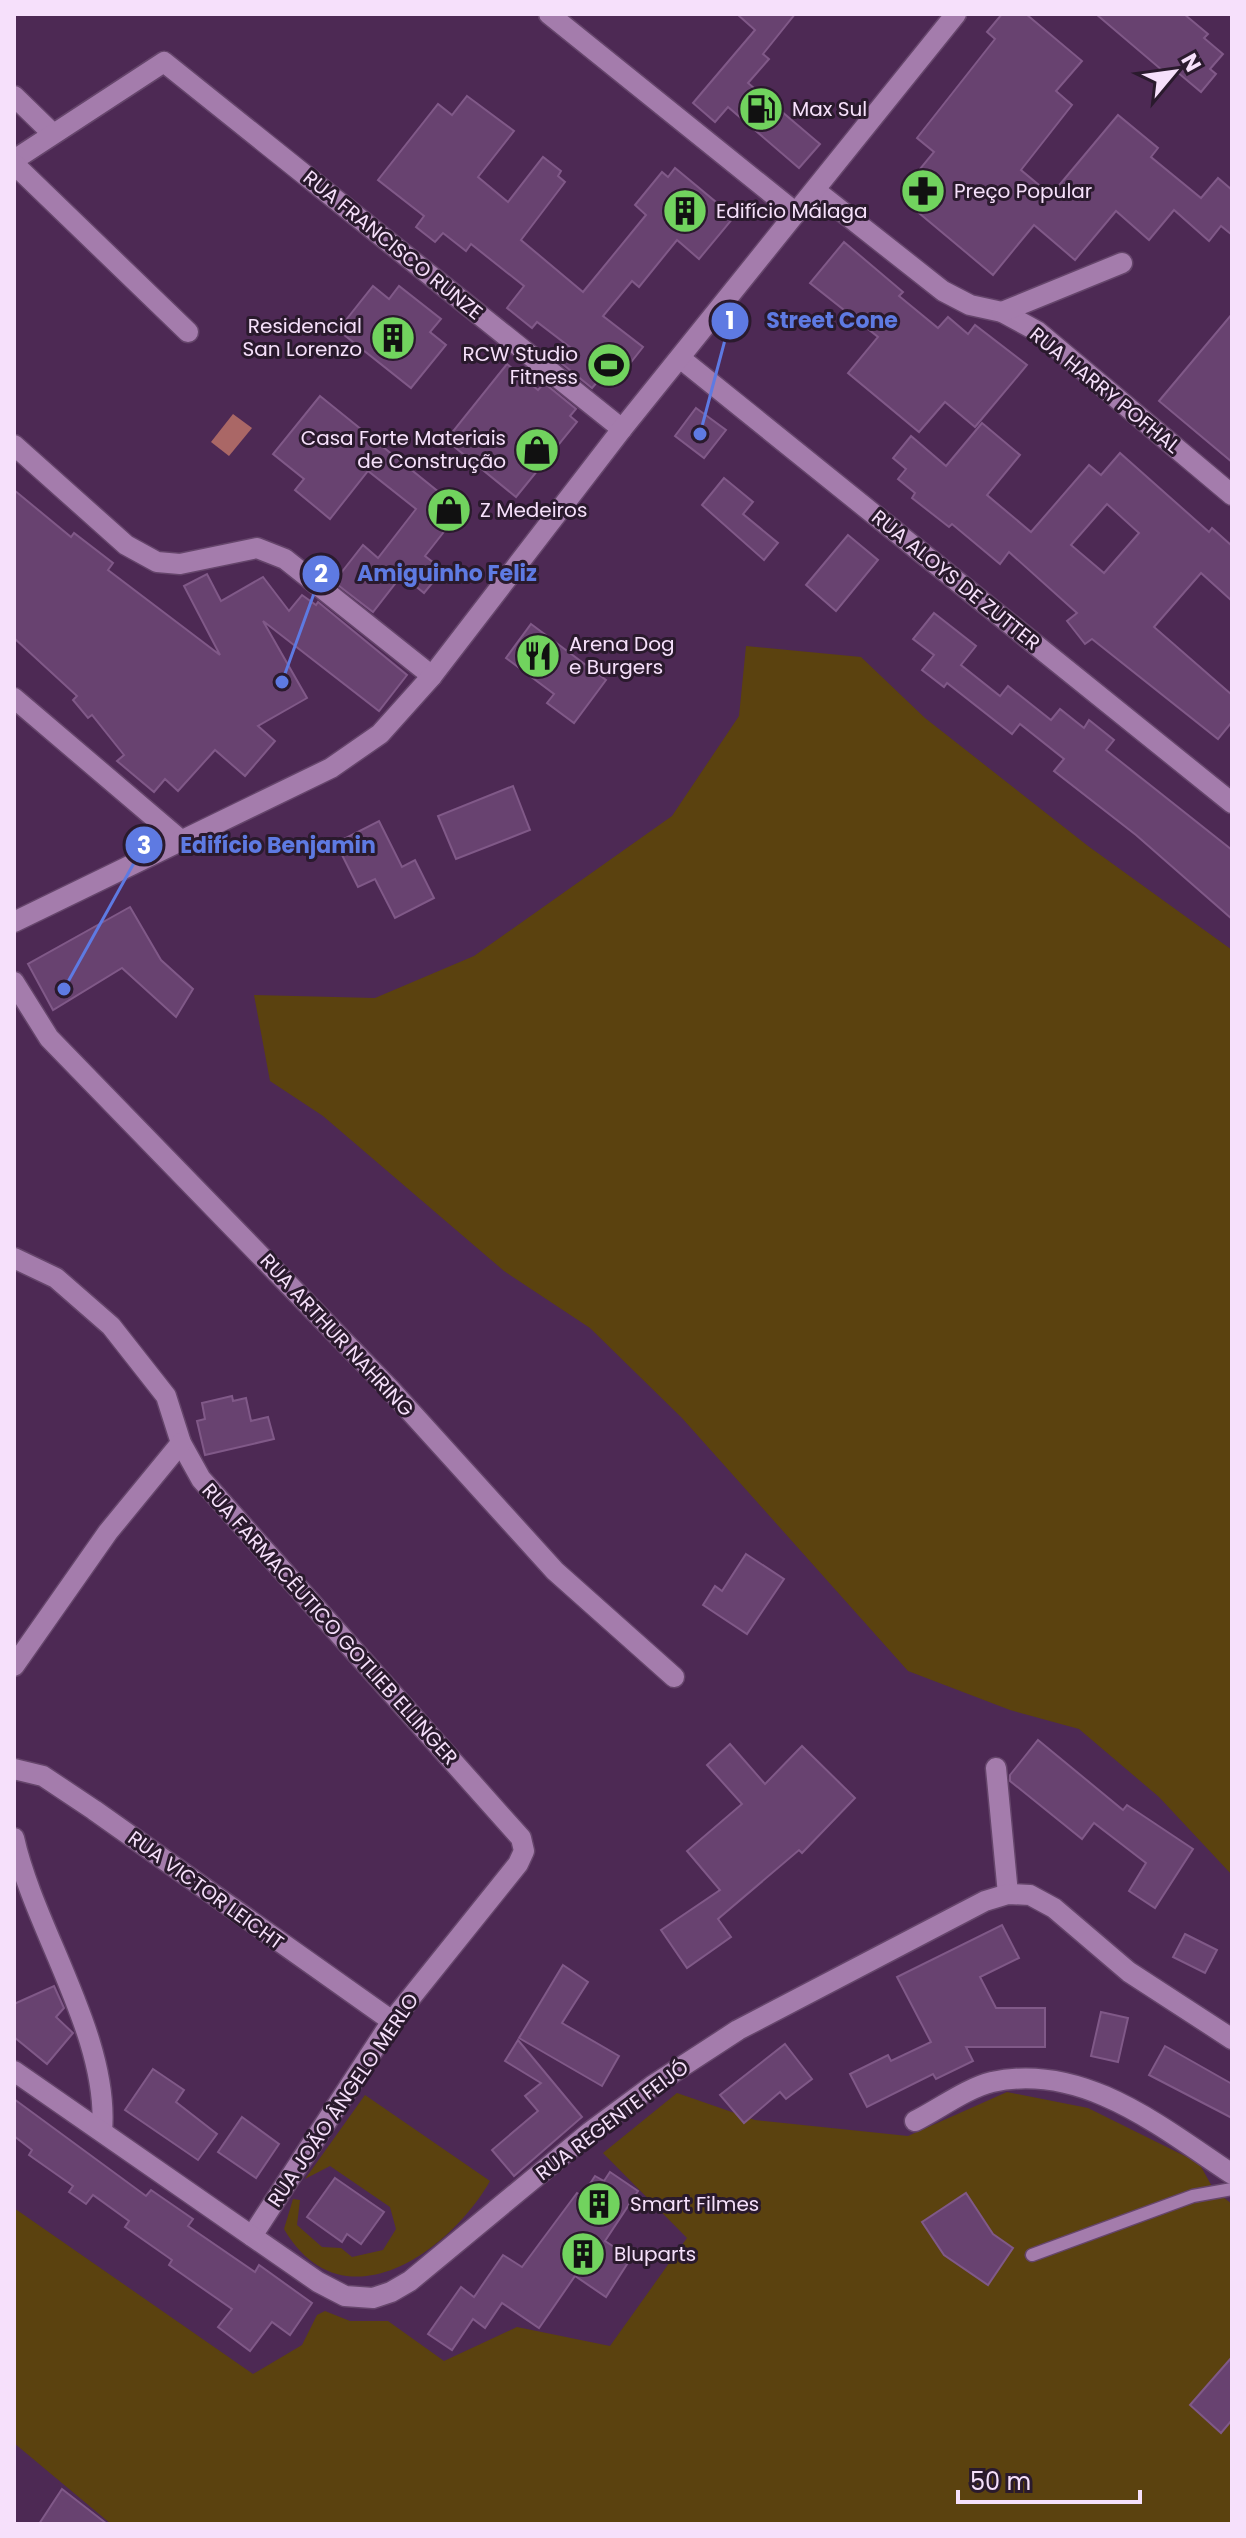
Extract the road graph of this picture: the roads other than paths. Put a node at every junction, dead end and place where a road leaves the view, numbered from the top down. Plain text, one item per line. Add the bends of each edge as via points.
1 (549, 14) edge
2 (956, 14) edge
3 (14, 96) edge
4 (52, 133) junction
5 (14, 162) edge
6 (815, 190) junction
7 (796, 213) junction
8 (1122, 263) dead end
9 (1002, 312) junction
10 (188, 332) dead end
11 (680, 358) junction
12 (622, 429) junction
13 (14, 445) edge
14 (1232, 495) edge
15 (432, 676) junction
16 (14, 698) edge
17 (1232, 803) edge
18 (183, 842) junction
19 (14, 922) edge
20 (14, 982) edge
21 (14, 1258) edge
22 (181, 1443) junction
23 (14, 1666) edge
24 (674, 1677) dead end
25 (996, 1768) dead end
26 (14, 1769) edge
27 (14, 1838) edge
28 (524, 1851) joint
29 (1008, 1894) junction
30 (392, 2021) junction
31 (1232, 2039) edge
32 (14, 2071) edge
33 (915, 2121) dead end
34 (102, 2131) junction
35 (1232, 2174) edge
36 (1232, 2189) edge
37 (252, 2236) junction
38 (1032, 2255) dead end

1 - 7 street
2 - 6 street
3 - 4 street
4 - 5 street
4 - 12 street, RUA FRANCISCO RUNZE via 164,62
5 - 10 street
6 - 7 street
6 - 9 street, RUA HARRY POFHAL via 943,291 970,305
7 - 11 street
8 - 9 street
9 - 14 street, RUA HARRY POFHAL via 1037,331
11 - 12 street
11 - 17 street, RUA ALOYS DE ZUTTER
12 - 15 street
13 - 15 street via 126,545 157,562 180,564 257,548 285,559
15 - 18 street via 361,750
16 - 18 street
18 - 19 street
20 - 24 street, RUA ARTHUR NAHRING via 49,1038 390,1389 555,1571
21 - 22 street, RUA FARMACÊUTICO GOTLIEB ELLINGER via 56,1278 111,1326 166,1396
22 - 23 street via 108,1532
22 - 28 street, RUA FARMACÊUTICO GOTLIEB ELLINGER via 201,1479 235,1520 521,1838
25 - 29 street
26 - 30 street, RUA VICTOR LEICHT via 43,1776
27 - 34 street via 79,2013 105,2101
28 - 30 street, RUA JOÃO ÂNGELO MERLO
29 - 31 street via 1030,1895 1054,1908 1129,1972
29 - 37 street, RUA REGENTE FEIJÓ via 874,1956 738,2030 590,2132 391,2292 373,2298 345,2296
30 - 37 street, RUA JOÃO ÂNGELO MERLO
32 - 34 street, RUA REGENTE FEIJÓ
33 - 35 street via 990,2082 1037,2076 1117,2099
34 - 37 street, RUA REGENTE FEIJÓ
36 - 38 lane via 1193,2196

